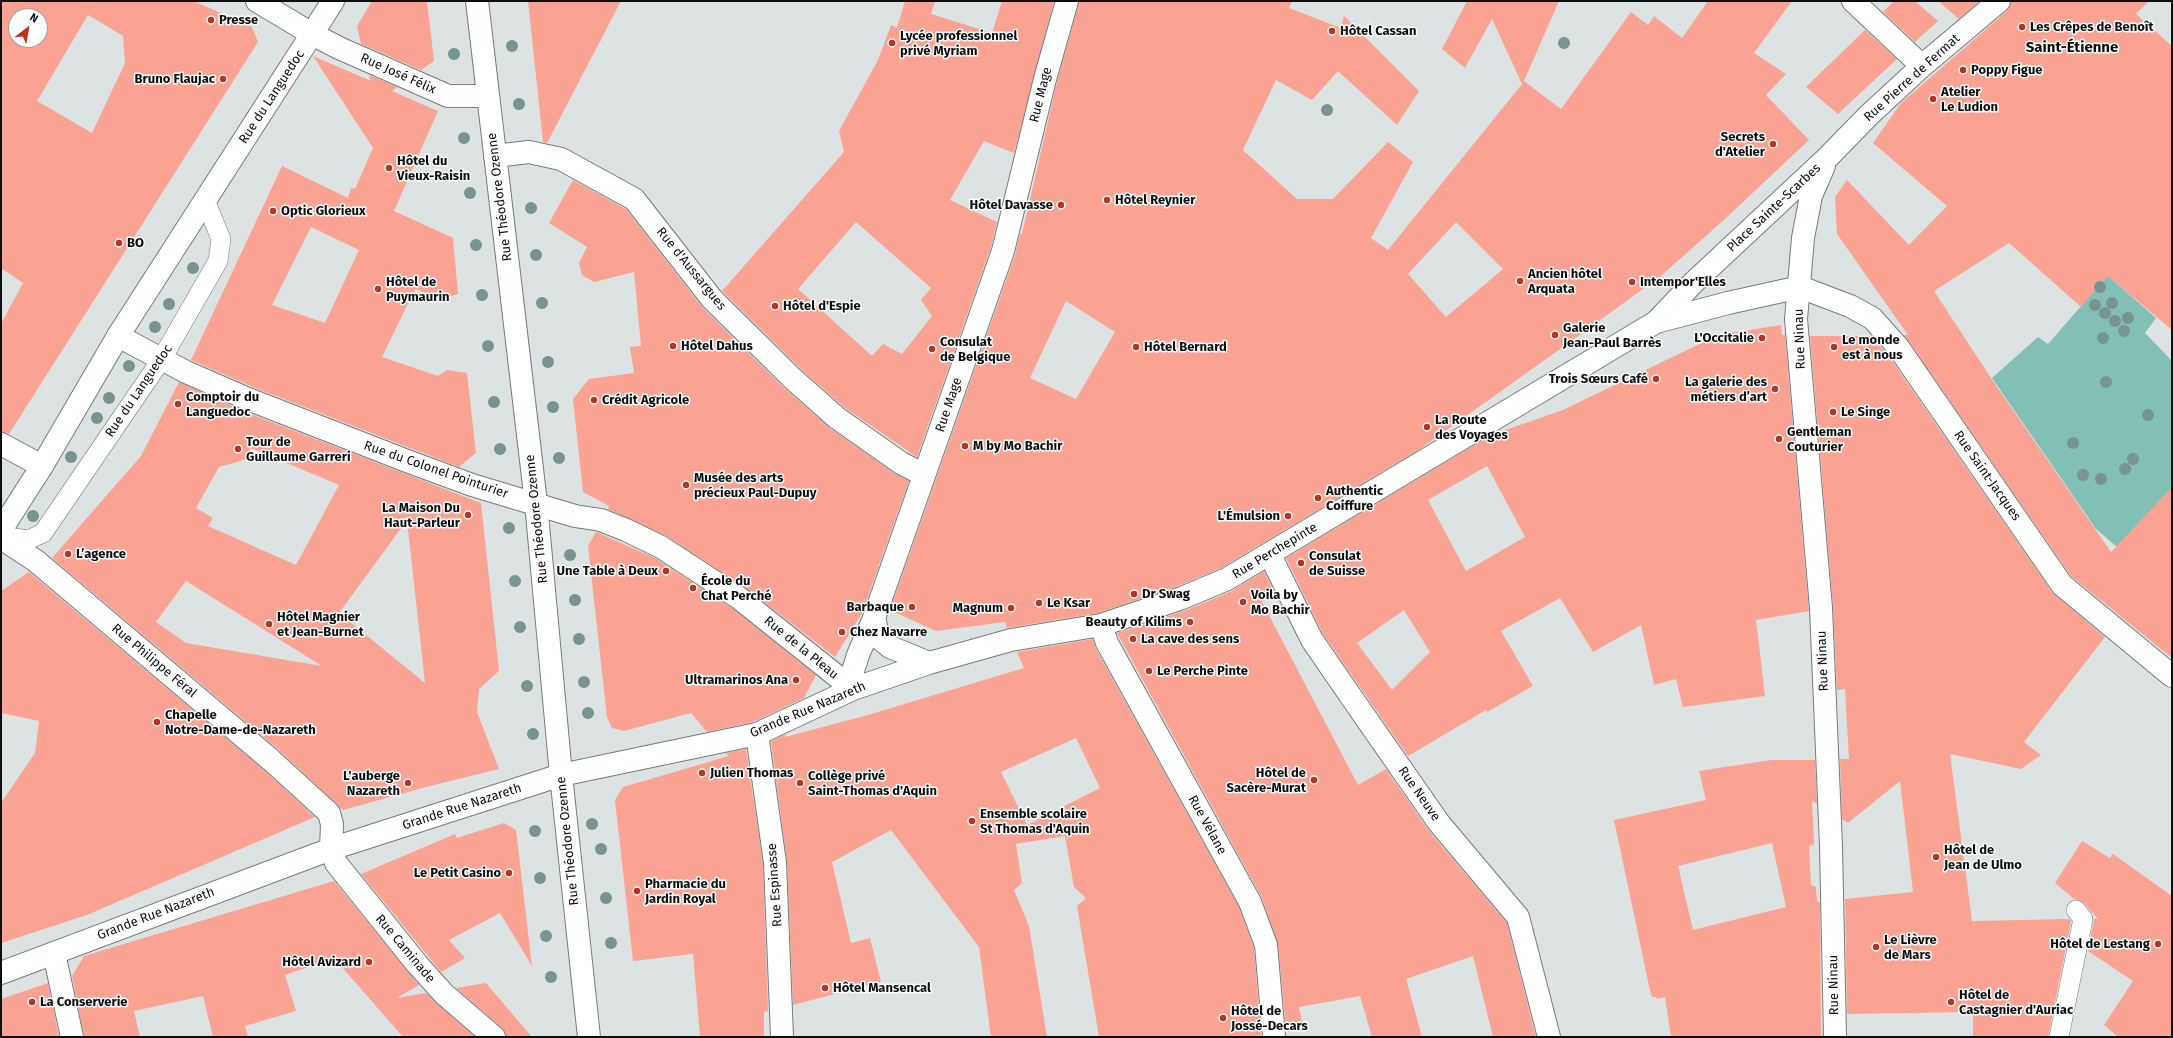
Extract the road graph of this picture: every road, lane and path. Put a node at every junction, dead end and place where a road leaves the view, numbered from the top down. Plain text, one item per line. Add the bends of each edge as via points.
1 (257, 1) edge
2 (333, 1) edge
3 (477, 1) edge
4 (1067, 1) edge
5 (1853, 1) edge
6 (1999, 1) edge
7 (312, 34) junction
8 (1922, 66) junction
9 (488, 96) junction
10 (495, 156) junction
11 (1828, 158) junction
12 (204, 200) junction
13 (1800, 287) junction
14 (1656, 322) junction
15 (118, 336) junction
16 (161, 360) junction
17 (1, 444) edge
18 (42, 466) junction
19 (924, 475) junction
20 (536, 503) junction
21 (1, 530) edge
22 (1, 537) edge
23 (1270, 555) junction
24 (874, 618) junction
25 (1101, 625) junction
26 (929, 663) junction
27 (2172, 676) edge
28 (853, 689) junction
29 (757, 734) junction
30 (561, 775) junction
31 (331, 849) junction
32 (2080, 915) dead end
33 (54, 953) junction
34 (1, 973) edge
35 (72, 1037) edge
36 (494, 1037) edge
37 (589, 1037) edge
38 (782, 1037) edge
39 (1274, 1037) edge
40 (1549, 1037) edge
41 (1835, 1037) edge
42 (2059, 1037) edge

1 - 7 street, Rue José Félix
2 - 7 street, Rue du Languedoc
3 - 9 street, Rue Théodore Ozenne
4 - 19 street, Rue Mage via 1045,78 1003,251
5 - 8 street
6 - 8 street, Rue Pierre de Fermat
7 - 9 street, Rue José Félix via 448,96
7 - 12 street, Rue du Languedoc
8 - 11 street, Rue Pierre de Fermat via 1869,115
9 - 10 street, Rue Théodore Ozenne
10 - 19 street, Rue d'Aussargues via 529,152 561,159 634,199 712,299 792,378 837,418 901,463
10 - 20 street, Rue Théodore Ozenne
11 - 13 street, Place Sainte-Scarbes via 1811,196 1803,238
11 - 14 street, Place Sainte-Scarbes
12 - 15 street, Rue du Languedoc
12 - 16 lane, Rue du Languedoc via 221,239 218,261
13 - 14 street
13 - 27 street, Rue Saint-Jacques via 1850,306 1872,318 1898,347 2062,585
13 - 41 street, Rue Ninau via 1796,319 1822,643 1831,846
14 - 23 street, Rue Perchepinte
15 - 16 street, Rue du Colonel Pointurier
15 - 18 street, Rue du Languedoc
16 - 20 street, Rue du Colonel Pointurier via 248,400 407,461
16 - 22 lane, Rue du Languedoc via 43,533 28,540
17 - 18 street
18 - 21 street, Rue du Languedoc
19 - 24 street, Rue Mage
20 - 28 street, Rue de la Pleau via 575,516 601,520 661,546 739,598
20 - 30 street, Rue Théodore Ozenne
22 - 31 street, Rue Philippe Féral via 36,561 272,760 329,813 332,824
23 - 25 street, Rue Perchepinte via 1228,579 1182,598
23 - 40 street, Rue Neuve via 1312,640 1439,823 1518,917
24 - 26 street via 879,638 890,647
24 - 28 street, Rue Mage via 853,671
25 - 26 street, Rue Perchepinte via 1011,640
25 - 39 street, Rue Vélane via 1107,643 1250,902 1266,945
26 - 28 street, Grande Rue Nazareth
28 - 29 street, Grande Rue Nazareth
29 - 30 street, Grande Rue Nazareth
29 - 38 street, Rue Espinasse via 775,862
30 - 31 street, Grande Rue Nazareth
30 - 37 street, Rue Théodore Ozenne
31 - 33 street, Grande Rue Nazareth
31 - 36 street, Rue Caminade via 336,863 417,964 444,994
32 - 42 lane
33 - 34 street, Grande Rue Nazareth
33 - 35 street

